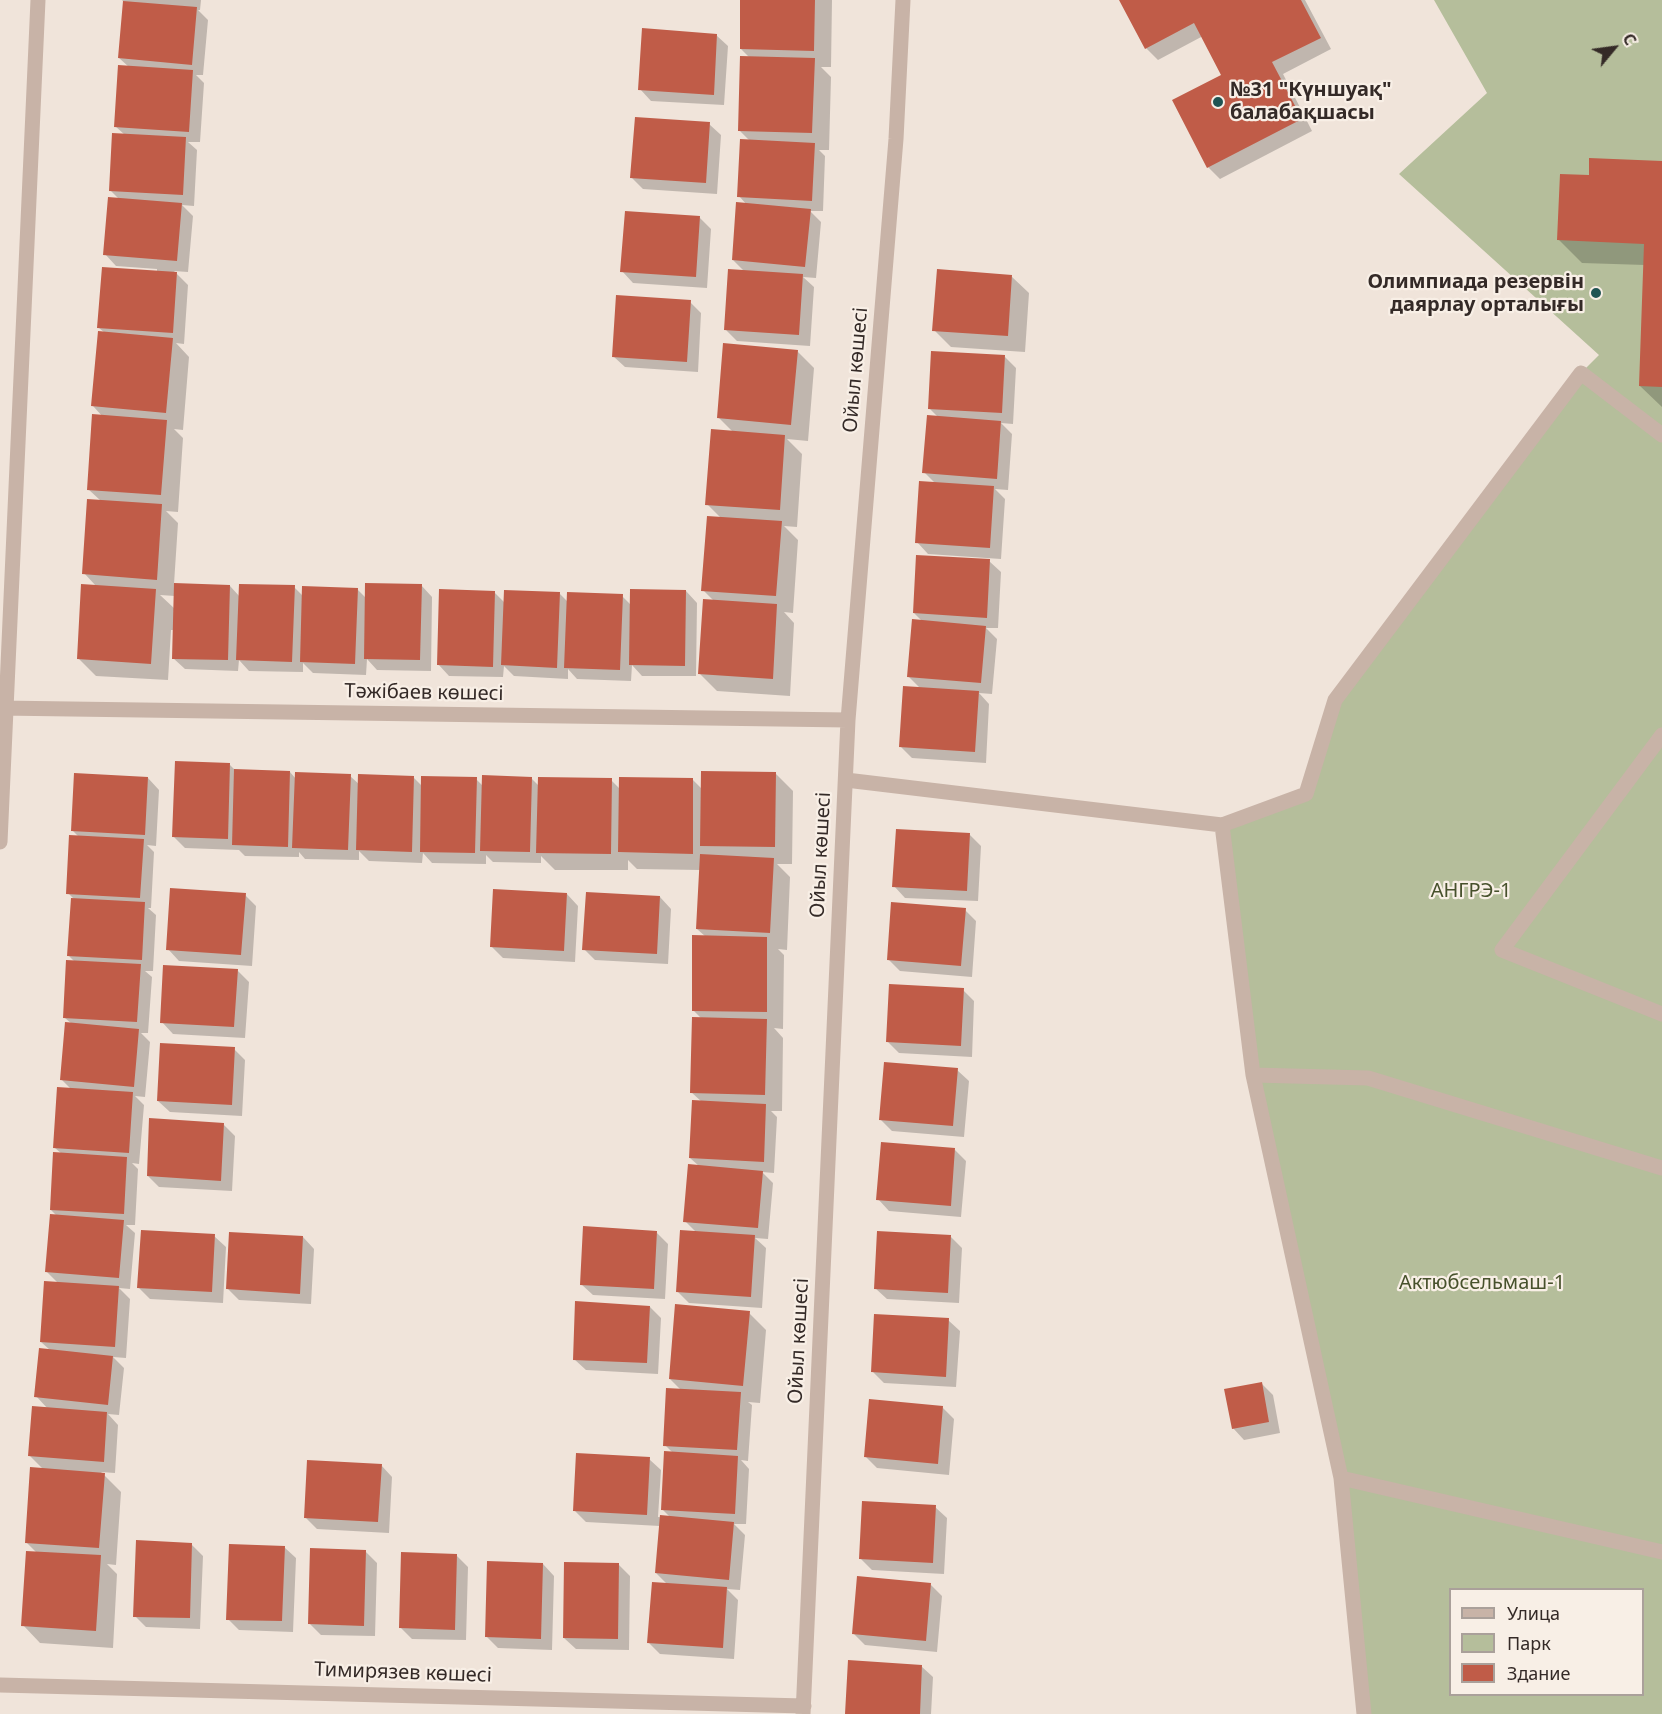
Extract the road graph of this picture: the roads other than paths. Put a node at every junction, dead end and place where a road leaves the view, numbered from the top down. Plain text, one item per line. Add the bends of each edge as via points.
1 (38, 0) edge
2 (903, 0) edge
3 (1662, 435) edge
4 (3, 708) edge
5 (848, 720) junction
6 (1662, 735) edge
7 (846, 780) junction
8 (1222, 825) junction
9 (0, 842) edge
10 (1662, 1014) edge
11 (1253, 1075) junction
12 (1662, 1168) edge
13 (1341, 1478) junction
14 (1662, 1552) edge
15 (0, 1685) edge
16 (804, 1710) edge
17 (1364, 1714) edge

1 - 4 street
2 - 5 street, Ойыл көшесі via 895,151
3 - 8 street via 1581,373 1335,700 1306,794
4 - 5 street, Тәжібаев көшесі
4 - 9 street
5 - 7 street, Ойыл көшесі
6 - 10 street via 1502,950
7 - 8 street
7 - 16 street, Ойыл көшесі
8 - 11 street
11 - 12 street via 1368,1078
11 - 13 street
13 - 14 street
13 - 17 street
15 - 16 street, Тимирязев көшесі

